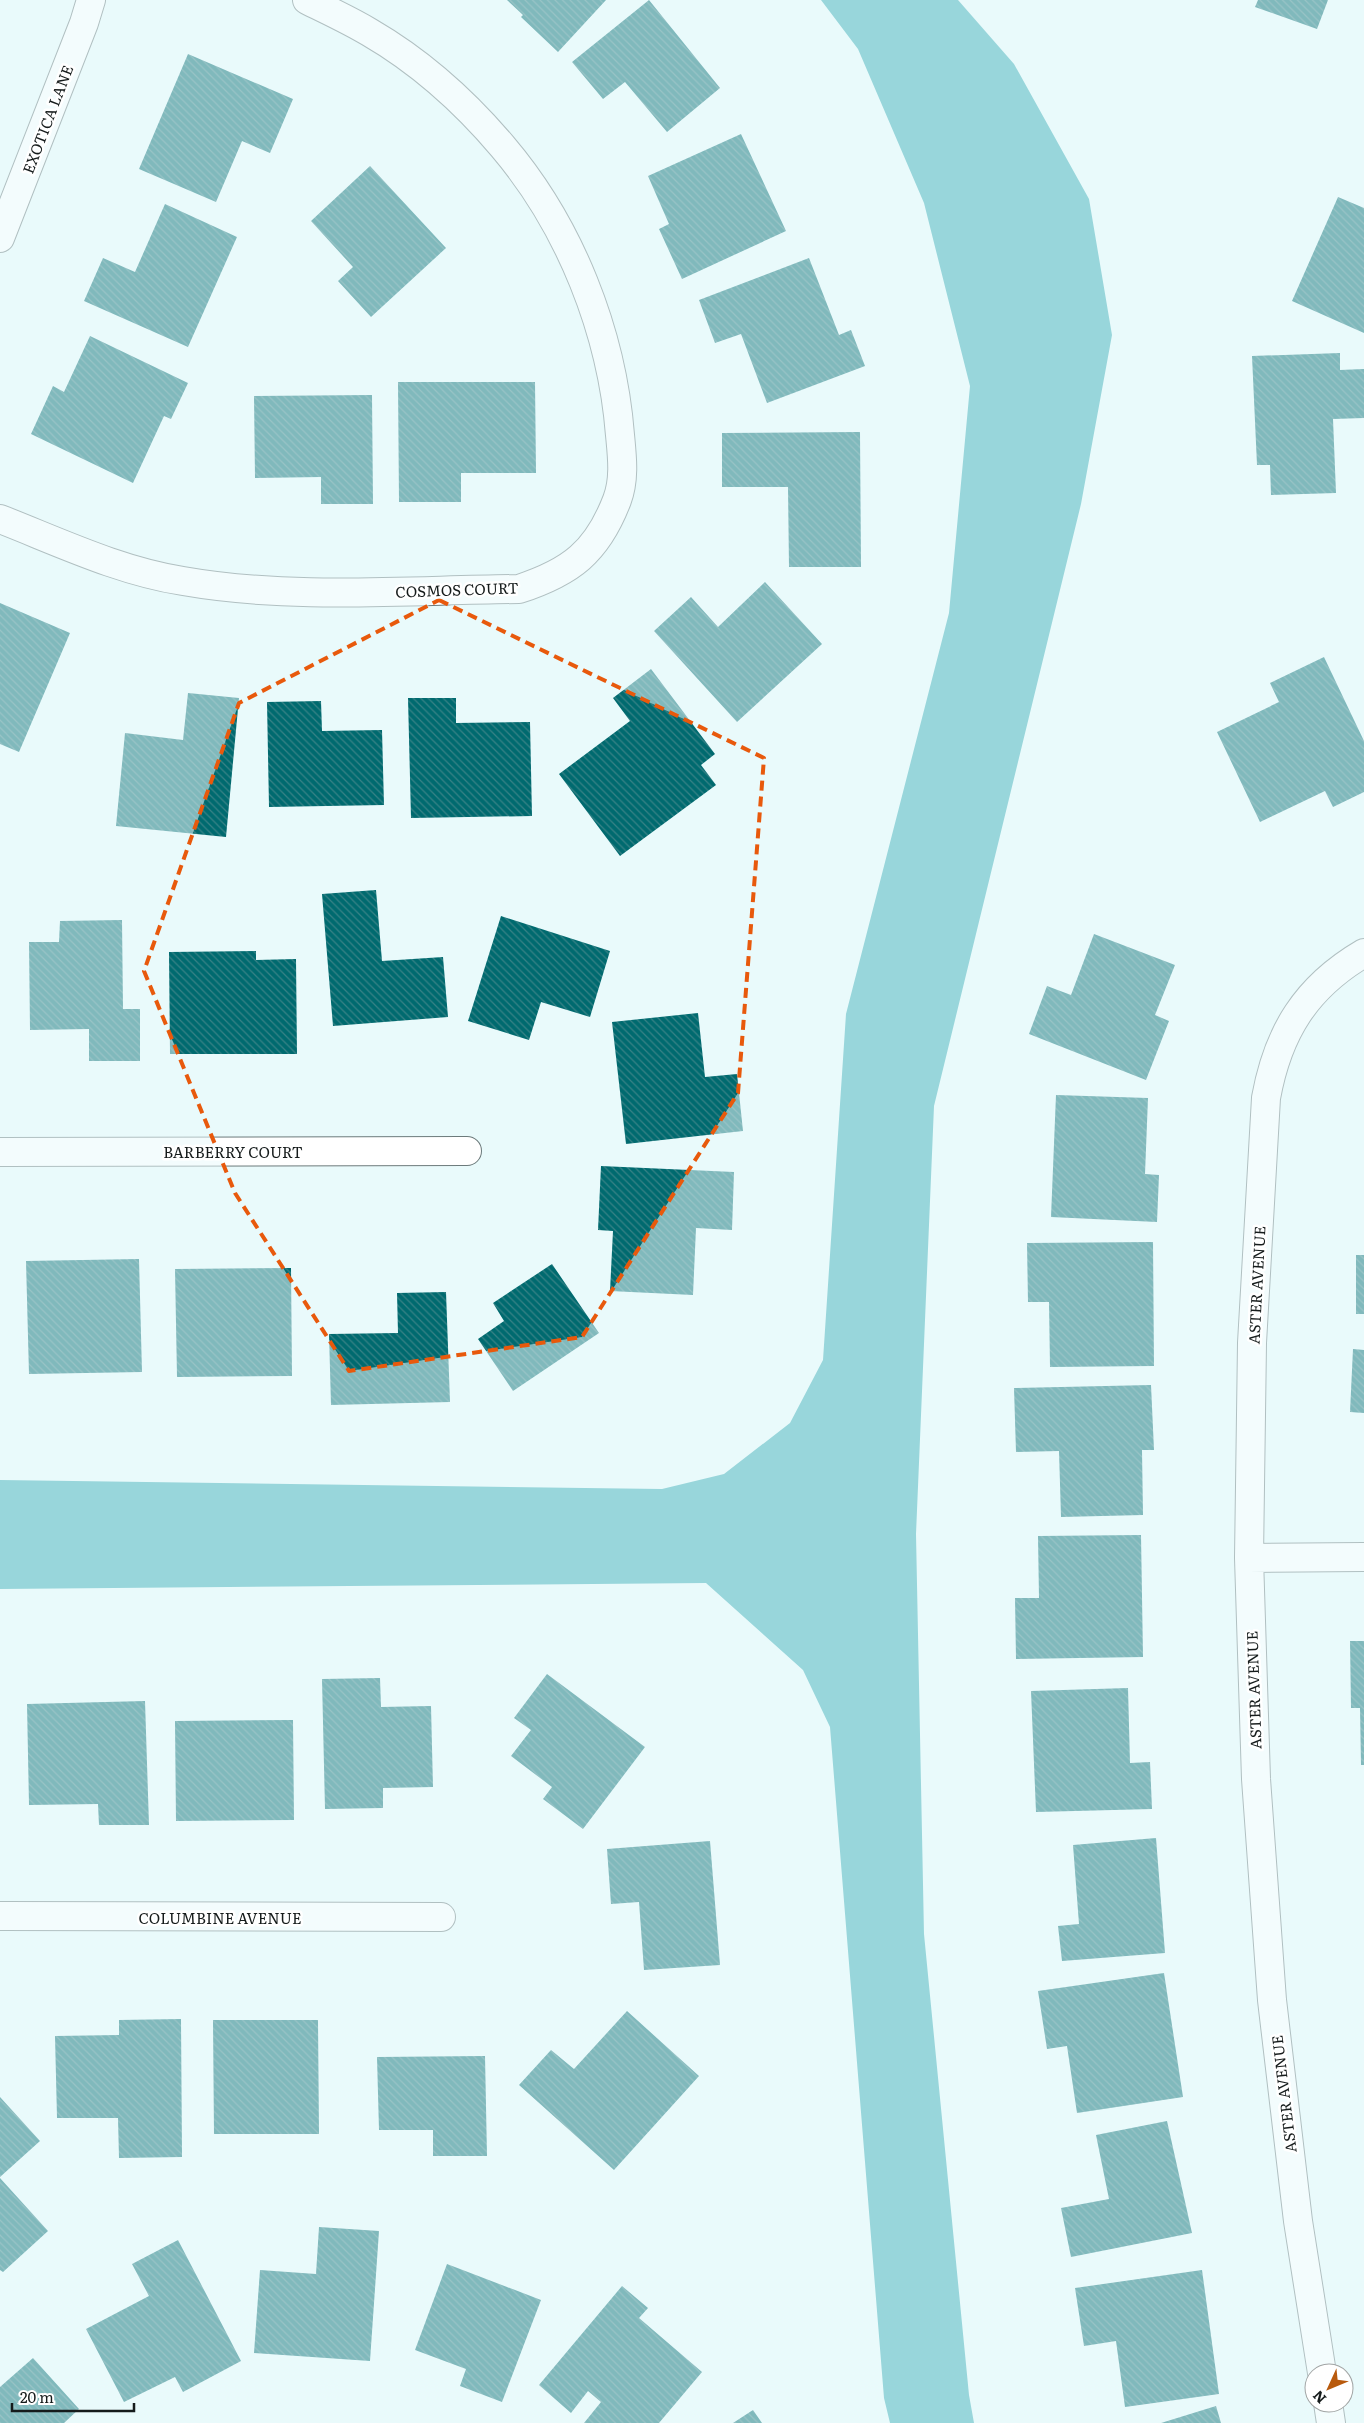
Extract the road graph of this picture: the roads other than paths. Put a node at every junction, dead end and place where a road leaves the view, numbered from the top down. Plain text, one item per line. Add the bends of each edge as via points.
1 (91, 0) edge
2 (307, 0) edge
3 (0, 238) edge
4 (0, 519) edge
5 (1364, 953) edge
6 (467, 1151) dead end
7 (0, 1152) edge
8 (1364, 1557) edge
9 (1249, 1558) junction
10 (0, 1916) edge
11 (441, 1917) dead end
12 (1320, 2363) edge

1 - 3 street, EXOTICA LANE
2 - 4 street, COSMOS COURT via 369,32 427,72 454,96 503,147 544,204 578,267 602,333 618,402 623,468 618,498 596,541 574,563 548,580 519,589 264,592 181,581 109,562
5 - 9 street, ASTER AVENUE via 1343,965 1319,986 1299,1010 1277,1052 1266,1098 1252,1343
6 - 7 street, BARBERRY COURT
8 - 9 street
9 - 12 street, ASTER AVENUE via 1256,1779 1272,2000 1298,2221
10 - 11 street, COLUMBINE AVENUE

